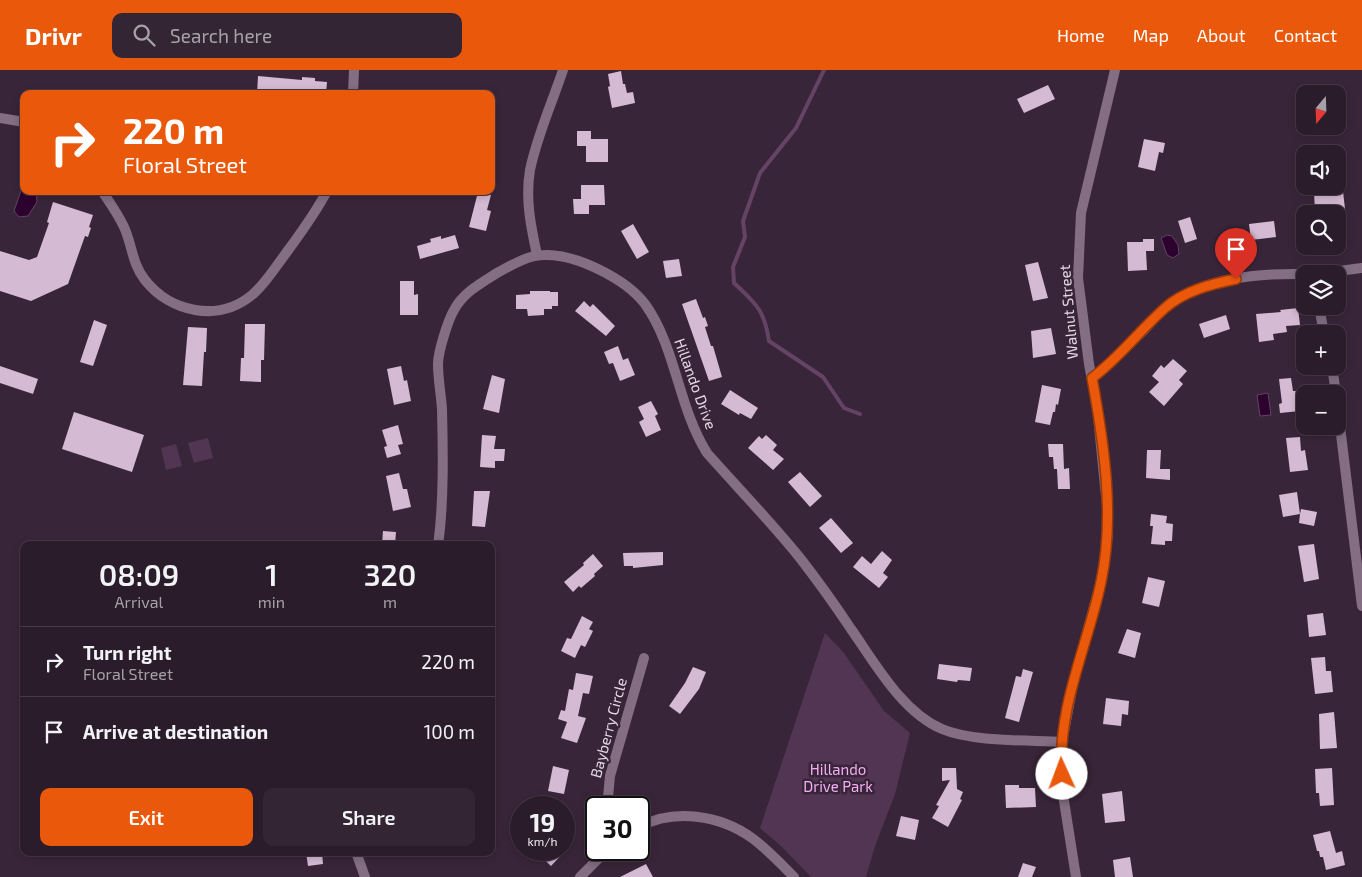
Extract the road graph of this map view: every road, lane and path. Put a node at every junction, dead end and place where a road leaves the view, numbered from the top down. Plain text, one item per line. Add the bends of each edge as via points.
1 (354, 70) edge
2 (563, 70) edge
3 (1115, 70) edge
4 (353, 90) edge
5 (0, 118) edge
6 (20, 121) edge
7 (104, 195) edge
8 (325, 195) edge
9 (537, 255) junction
10 (1362, 268) edge
11 (1346, 270) edge
12 (1296, 274) edge
13 (1092, 378) junction
14 (1341, 435) edge
15 (438, 541) edge
16 (1362, 606) edge
17 (644, 658) dead end
18 (1062, 742) junction
19 (608, 796) edge
20 (650, 823) edge
21 (357, 856) edge
22 (596, 861) edge
23 (365, 877) edge
24 (580, 877) edge
25 (794, 877) edge
26 (1076, 877) edge

1 - 4 street
2 - 9 street via 530,170 529,213
3 - 13 street, Walnut Street via 1081,213 1078,278
5 - 6 street
7 - 8 street via 124,228 136,267 144,279 164,298 190,310 203,311 232,308 252,296 315,214
9 - 15 street, Hillando Drive via 514,264 473,289 453,311 447,326 438,362 442,409 442,504
9 - 18 street, Hillando Drive via 552,254 582,262 619,280 645,304 656,323 692,424 707,453 799,557 905,702 924,719 960,735
10 - 11 street
12 - 13 street via 1253,276 1211,284 1190,293 1165,308 1110,365
13 - 18 street, Walnut Street via 1104,463 1108,535 1101,582 1073,684
14 - 16 street
17 - 19 street, Bayberry Circle via 610,776
18 - 26 street, Walnut Street via 1064,801
20 - 25 street via 683,816 706,818 729,826 752,838
21 - 23 street
22 - 24 street

